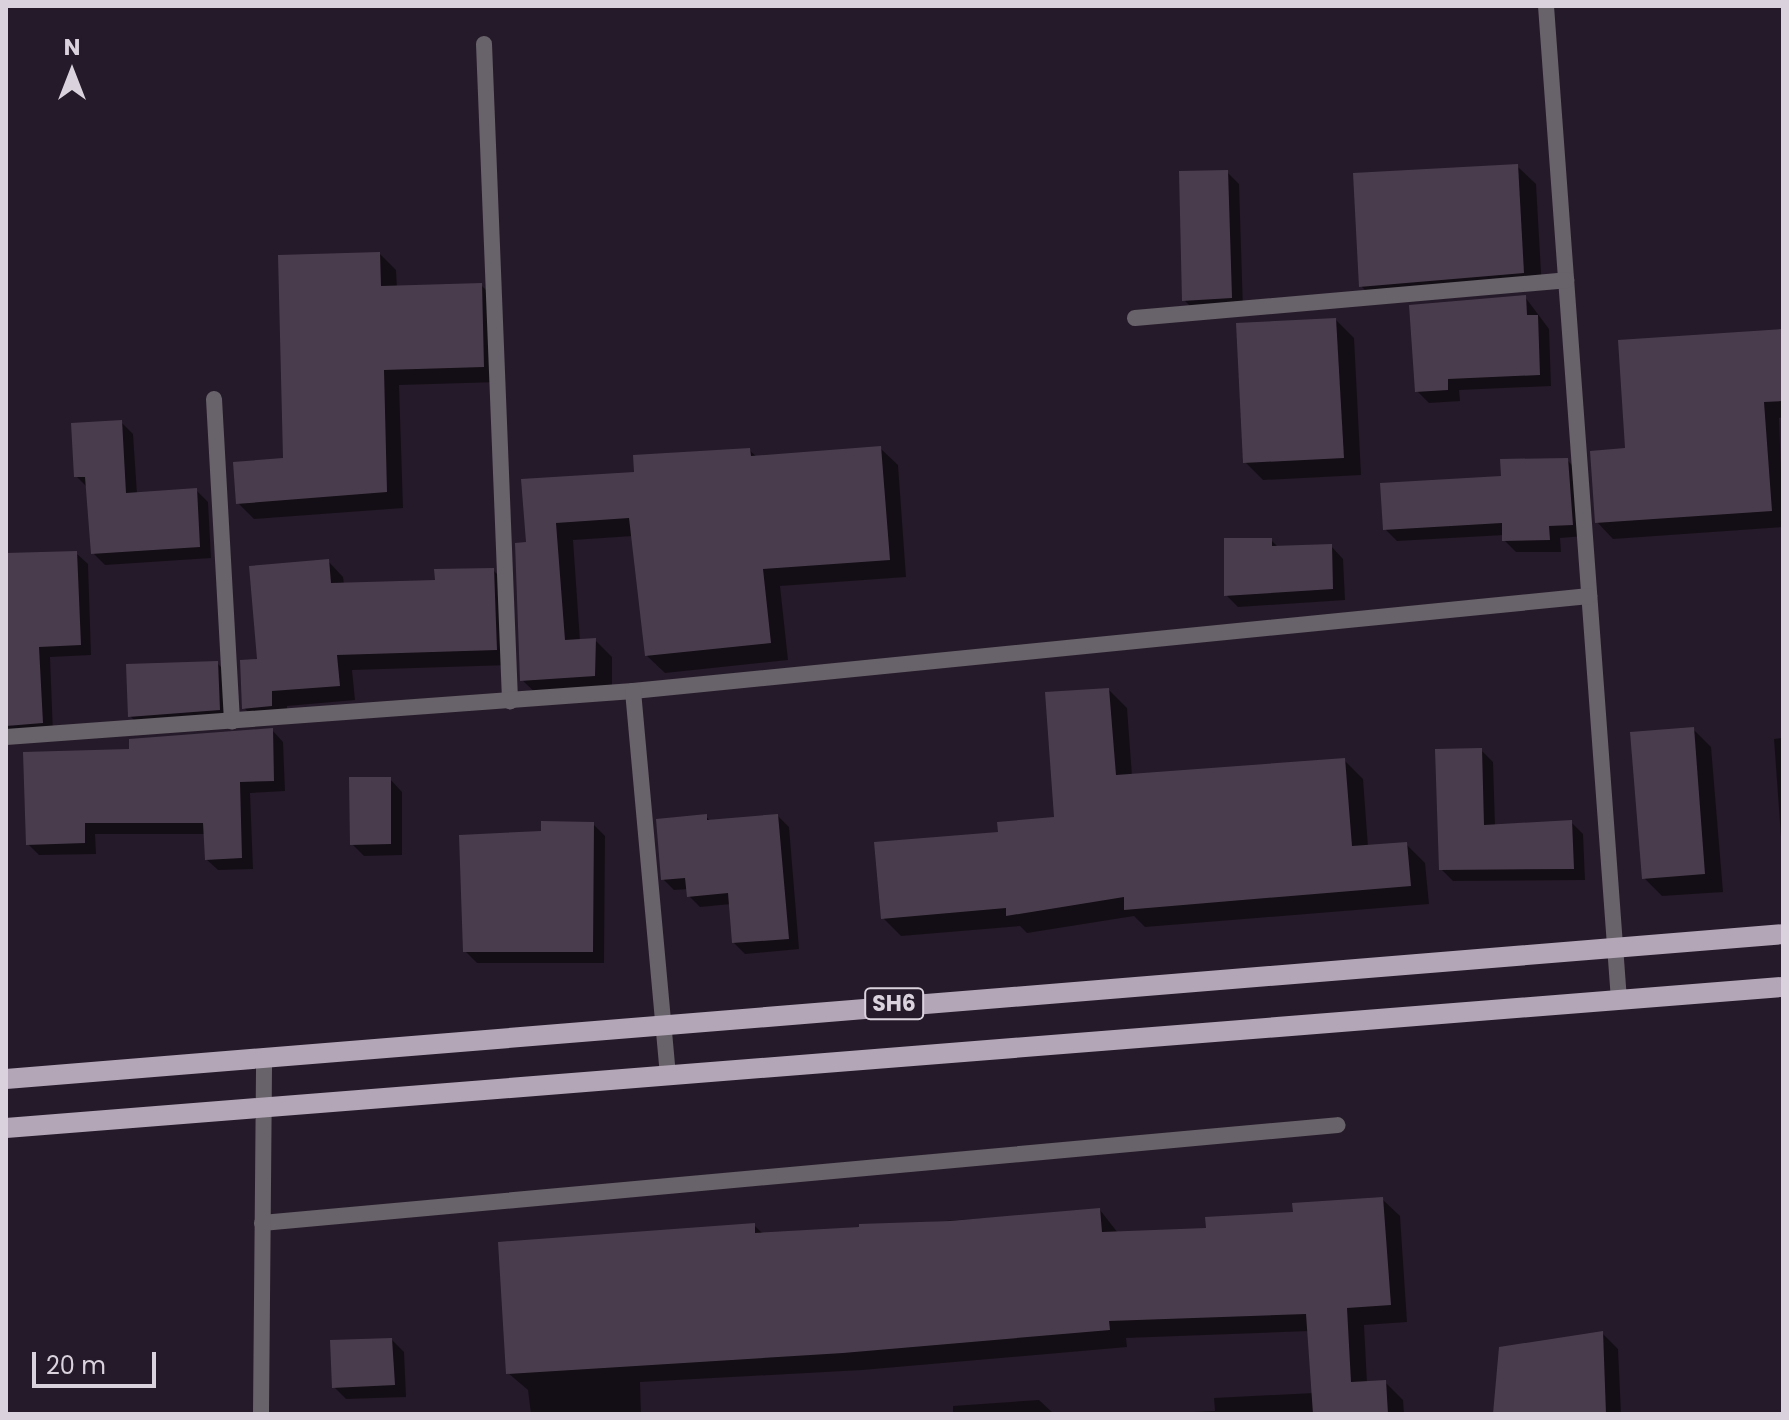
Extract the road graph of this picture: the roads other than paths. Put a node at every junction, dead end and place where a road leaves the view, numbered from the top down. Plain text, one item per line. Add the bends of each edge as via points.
1 (1546, 6) edge
2 (484, 44) dead end
3 (1566, 280) junction
4 (1135, 318) dead end
5 (214, 399) dead end
6 (1589, 596) junction
7 (633, 691) junction
8 (510, 701) junction
9 (232, 721) junction
10 (6, 737) edge
11 (1783, 934) edge
12 (1615, 947) junction
13 (1783, 987) edge
14 (1619, 1000) junction
15 (664, 1024) junction
16 (264, 1057) junction
17 (668, 1075) junction
18 (6, 1079) edge
19 (264, 1107) junction
20 (1338, 1125) dead end
21 (6, 1128) edge
22 (262, 1223) junction
23 (261, 1414) edge

1 - 3 street
2 - 8 street
3 - 4 street
3 - 6 street
5 - 9 street
6 - 7 street
6 - 12 street
7 - 8 street
7 - 15 street
8 - 9 street
9 - 10 street
11 - 12 main road, SH6
12 - 14 street
12 - 15 main road, SH6
13 - 14 main road, SH6
14 - 17 main road, SH6
15 - 16 main road, SH6
15 - 17 street
16 - 18 main road, SH6
16 - 19 street
17 - 19 main road, SH6
19 - 21 main road, SH6
19 - 22 street
20 - 22 street
22 - 23 street

